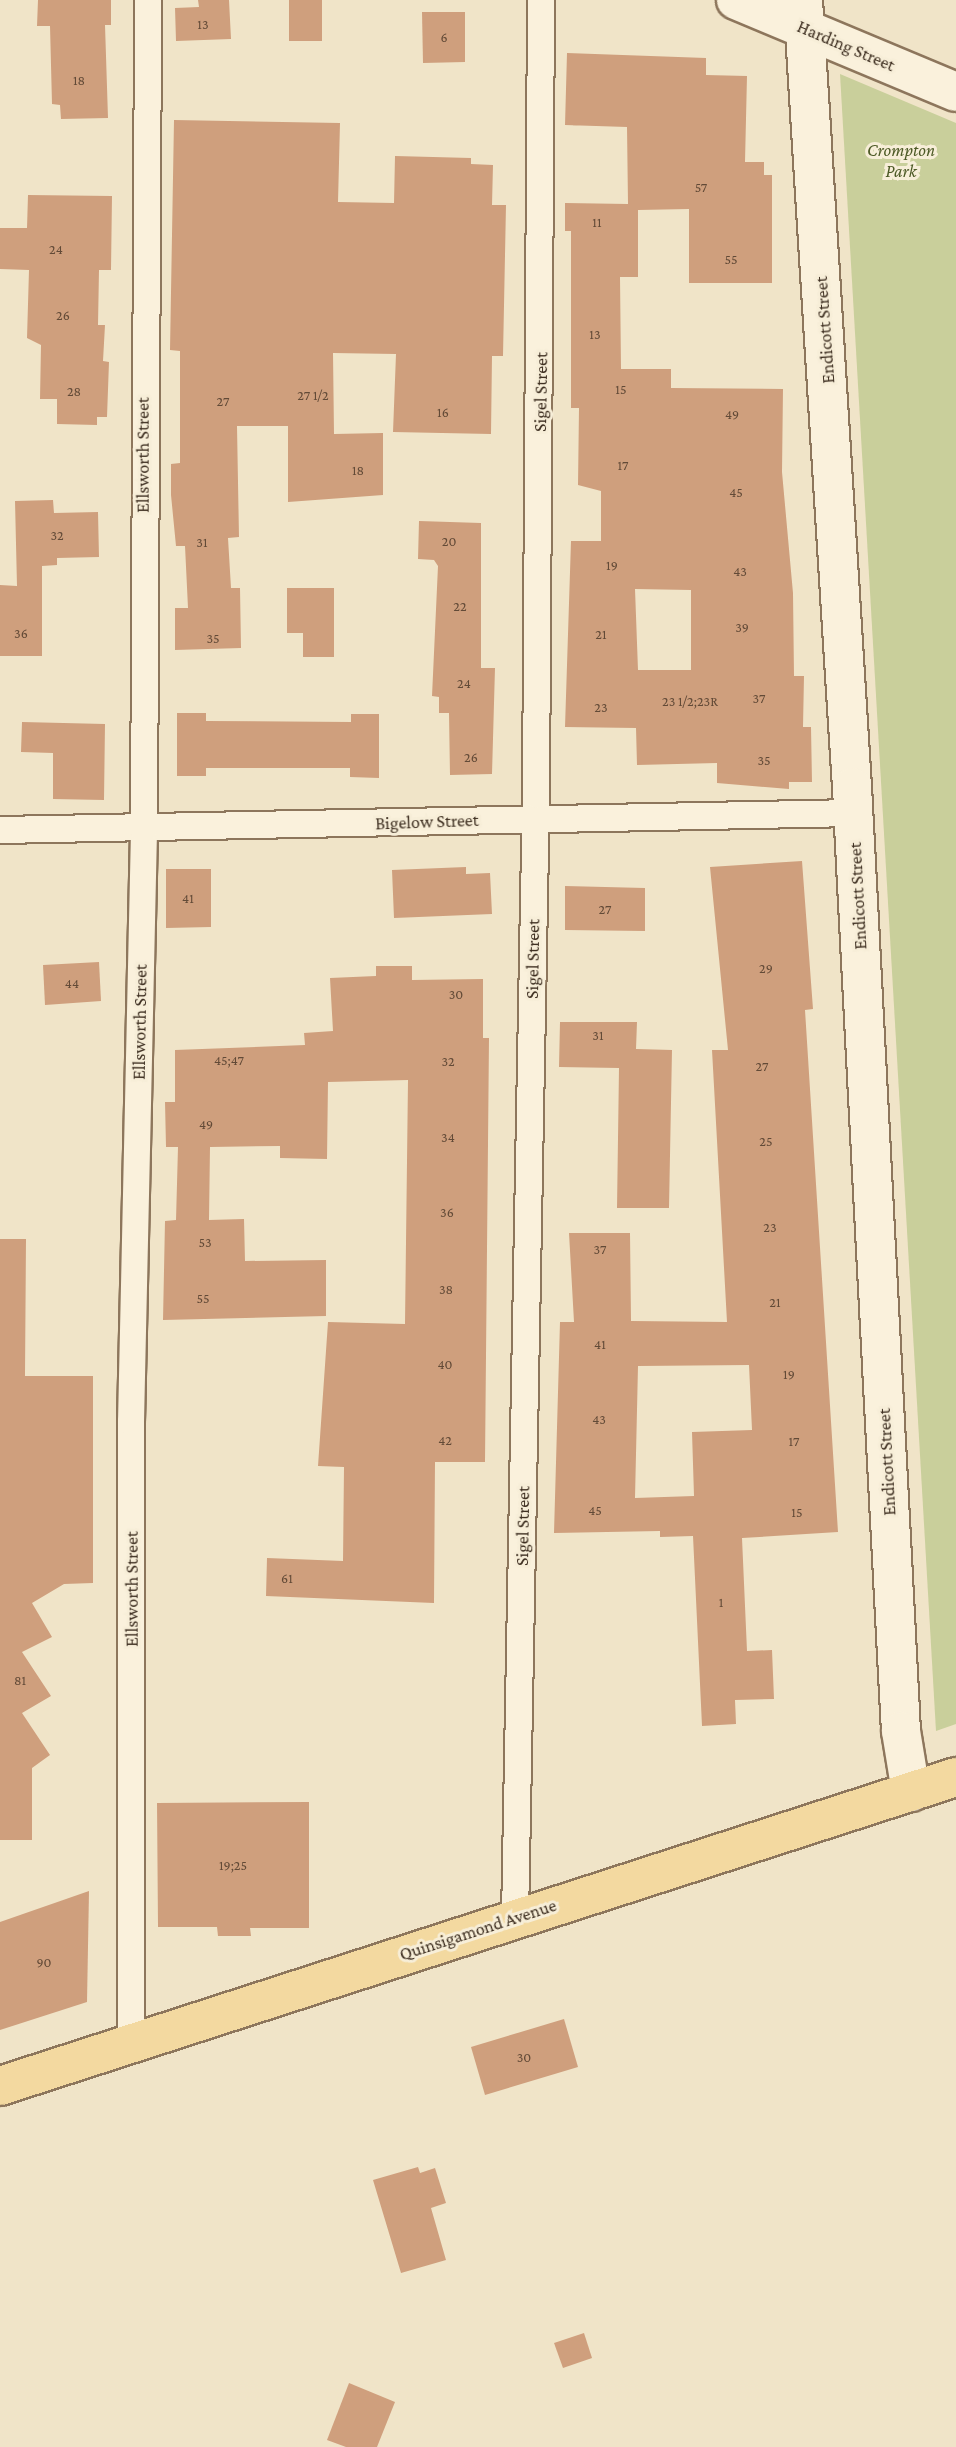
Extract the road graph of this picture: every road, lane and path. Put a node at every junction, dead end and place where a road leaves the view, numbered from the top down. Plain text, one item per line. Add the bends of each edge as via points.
1 (148, 0) edge
2 (541, 0) edge
3 (736, 0) edge
4 (804, 14) edge
5 (956, 92) edge
6 (853, 813) junction
7 (536, 819) junction
8 (144, 830) junction
9 (0, 831) edge
10 (956, 1777) edge
11 (911, 1792) junction
12 (515, 1918) junction
13 (131, 2044) junction
14 (0, 2087) edge

1 - 8 street, Ellsworth Street
2 - 7 street, Sigel Street
3 - 4 main road, Harding Street
4 - 5 main road, Harding Street
4 - 6 main road, Endicott Street
6 - 7 street, Bigelow Street
6 - 11 main road, Endicott Street via 901,1731
7 - 8 street, Bigelow Street
7 - 12 street, Sigel Street
8 - 9 street, Bigelow Street
8 - 13 street, Ellsworth Street via 131,1422
10 - 11 main road, Quinsigamond Avenue
11 - 12 main road, Quinsigamond Avenue
12 - 13 main road, Quinsigamond Avenue
13 - 14 main road, Quinsigamond Avenue

